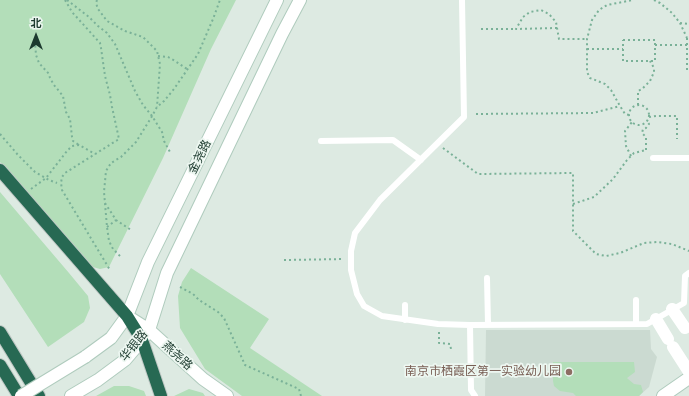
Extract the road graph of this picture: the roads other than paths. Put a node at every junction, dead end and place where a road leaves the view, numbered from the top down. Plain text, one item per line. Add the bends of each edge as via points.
1 (277, 0) edge
2 (300, 0) edge
3 (462, 0) edge
4 (321, 140) dead end
5 (653, 158) road end
6 (689, 158) edge
7 (421, 160) junction
8 (0, 170) edge
9 (167, 273) joint
10 (689, 273) edge
11 (487, 278) dead end
12 (636, 300) dead end
13 (405, 305) dead end
14 (672, 309) junction
15 (127, 316) junction
16 (656, 319) junction
17 (405, 320) junction
18 (488, 324) junction
19 (636, 324) junction
20 (470, 325) junction
21 (685, 328) dead end
22 (148, 330) junction
23 (0, 332) edge
24 (142, 340) junction
25 (0, 365) edge
26 (689, 372) edge
27 (689, 378) edge
28 (20, 396) edge
29 (40, 396) edge
30 (71, 396) edge
31 (161, 396) edge
32 (227, 396) edge
33 (475, 396) edge
34 (663, 396) edge

1 - 15 main road, 金尧路 via 148,262
2 - 9 main road, 金尧路
3 - 7 lane via 464,117
4 - 7 lane via 393,140
5 - 6 lane
7 - 17 lane via 380,200 355,233 351,251 351,270 357,294 364,306 382,316
8 - 15 highway
9 - 22 main road, 华银路
10 - 14 lane via 684,276 684,302
11 - 18 lane
12 - 19 lane
13 - 17 lane
14 - 16 lane
14 - 21 main road
15 - 22 main road, 燕尧路
15 - 24 highway
15 - 28 main road, 华银路, bridge via 111,338 85,357
16 - 19 lane via 647,324
16 - 26 main road
17 - 20 lane
18 - 19 lane
18 - 20 lane
20 - 33 lane via 471,390
22 - 24 main road, 华银路
22 - 32 main road, 燕尧路 via 203,380
23 - 29 highway
24 - 30 main road, 华银路 via 125,360
24 - 31 highway
25 - 28 highway
27 - 34 main road

